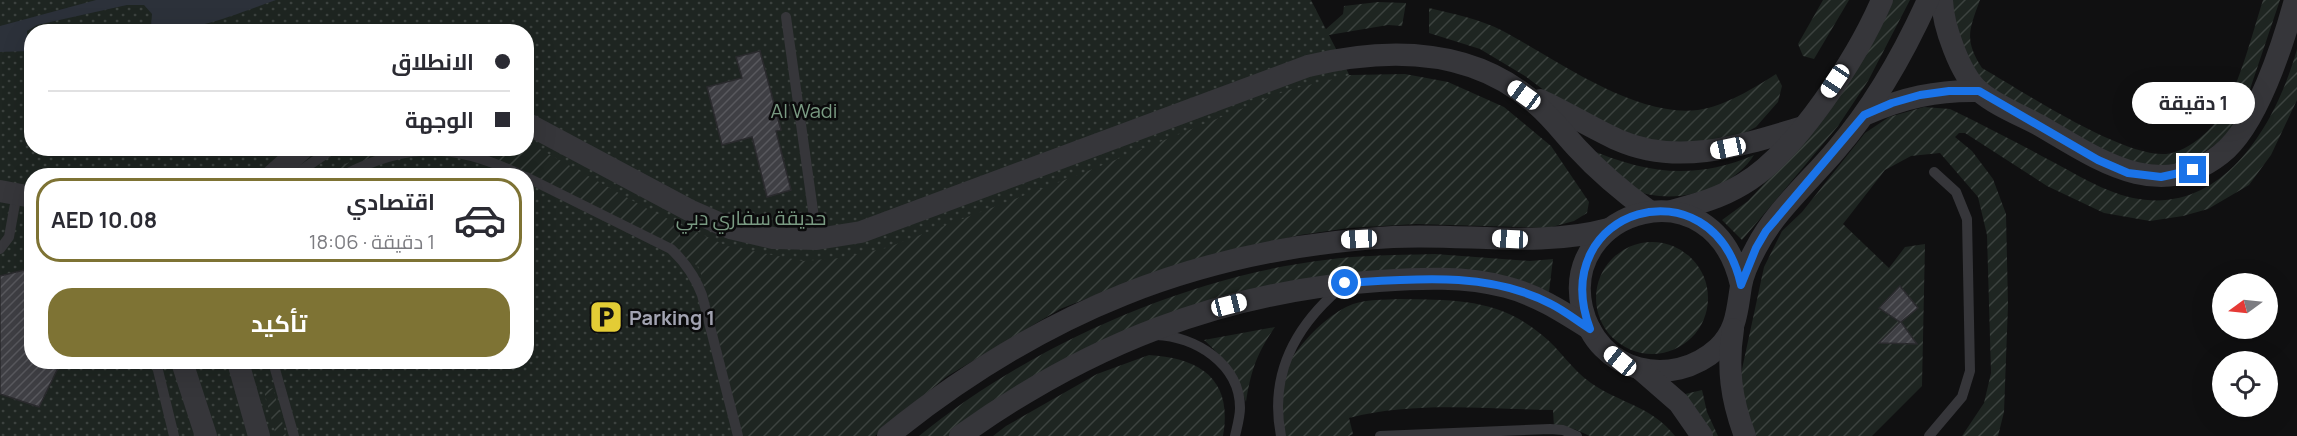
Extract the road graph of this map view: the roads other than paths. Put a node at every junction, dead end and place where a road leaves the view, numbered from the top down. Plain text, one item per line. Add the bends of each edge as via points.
1 (1882, 0) edge
2 (1928, 0) edge
3 (1942, 0) edge
4 (2295, 0) edge
5 (786, 17) dead end
6 (1512, 86) junction
7 (1979, 91) junction
8 (1864, 115) junction
9 (534, 127) edge
10 (1803, 127) junction
11 (294, 156) edge
12 (322, 156) edge
13 (387, 156) edge
14 (477, 156) edge
15 (281, 168) edge
16 (305, 168) edge
17 (360, 168) edge
18 (508, 168) edge
19 (1934, 172) dead end
20 (534, 180) edge
21 (16, 194) edge
22 (1660, 211) junction
23 (1609, 229) junction
24 (817, 239) junction
25 (0, 249) edge
26 (1345, 283) junction
27 (1741, 285) junction
28 (1733, 328) junction
29 (1590, 329) junction
30 (1140, 335) junction
31 (158, 369) edge
32 (184, 369) edge
33 (240, 369) edge
34 (275, 369) edge
35 (1640, 369) junction
36 (174, 436) edge
37 (206, 436) edge
38 (258, 436) edge
39 (294, 436) edge
40 (738, 436) edge
41 (888, 436) edge
42 (960, 436) edge
43 (1235, 436) edge
44 (1281, 436) edge
45 (1380, 436) edge
46 (1578, 436) edge
47 (1702, 436) edge
48 (1745, 436) edge
49 (1929, 436) edge

1 - 10 street via 1854,53
2 - 8 street
3 - 7 street via 1949,36
4 - 7 street via 2259,103 2244,129 2222,154 2193,170 2161,177 2128,173 2098,160
5 - 24 lane
6 - 10 street via 1619,140 1662,152 1706,153
6 - 22 street via 1542,110 1599,170
6 - 24 street via 1480,69 1445,58 1409,54 1341,58 1308,66 861,232
7 - 8 street via 1920,95
8 - 27 street via 1766,231
9 - 24 street via 730,228 773,238
10 - 22 street via 1776,158 1745,183 1710,201
11 - 15 street
12 - 16 lane
13 - 17 lane
14 - 18 lane
19 - 49 lane via 1956,192 1967,219 1970,371 1962,397
20 - 40 lane via 671,249 685,262 702,295
21 - 25 lane via 9,237
22 - 23 street via 1628,218
22 - 27 street via 1692,217 1711,228 1736,263
23 - 29 street via 1594,245 1583,276 1582,308
23 - 41 street via 1560,239 1424,235 1337,240 1252,254 1168,277 1088,308 1011,348 938,395
26 - 29 street via 1459,280 1506,287 1550,303
26 - 30 street via 1275,294 1206,311
26 - 44 lane via 1314,310 1292,343 1280,382
27 - 28 street via 1740,307
28 - 35 street via 1720,346 1694,364 1662,372
28 - 48 street via 1730,383
29 - 35 street via 1620,361
30 - 42 street via 1073,364 1009,401
30 - 43 lane via 1193,342 1215,356 1233,378 1240,408
31 - 36 lane
32 - 37 street
33 - 38 street
34 - 39 lane
35 - 47 street via 1679,403
45 - 46 lane via 1550,429

